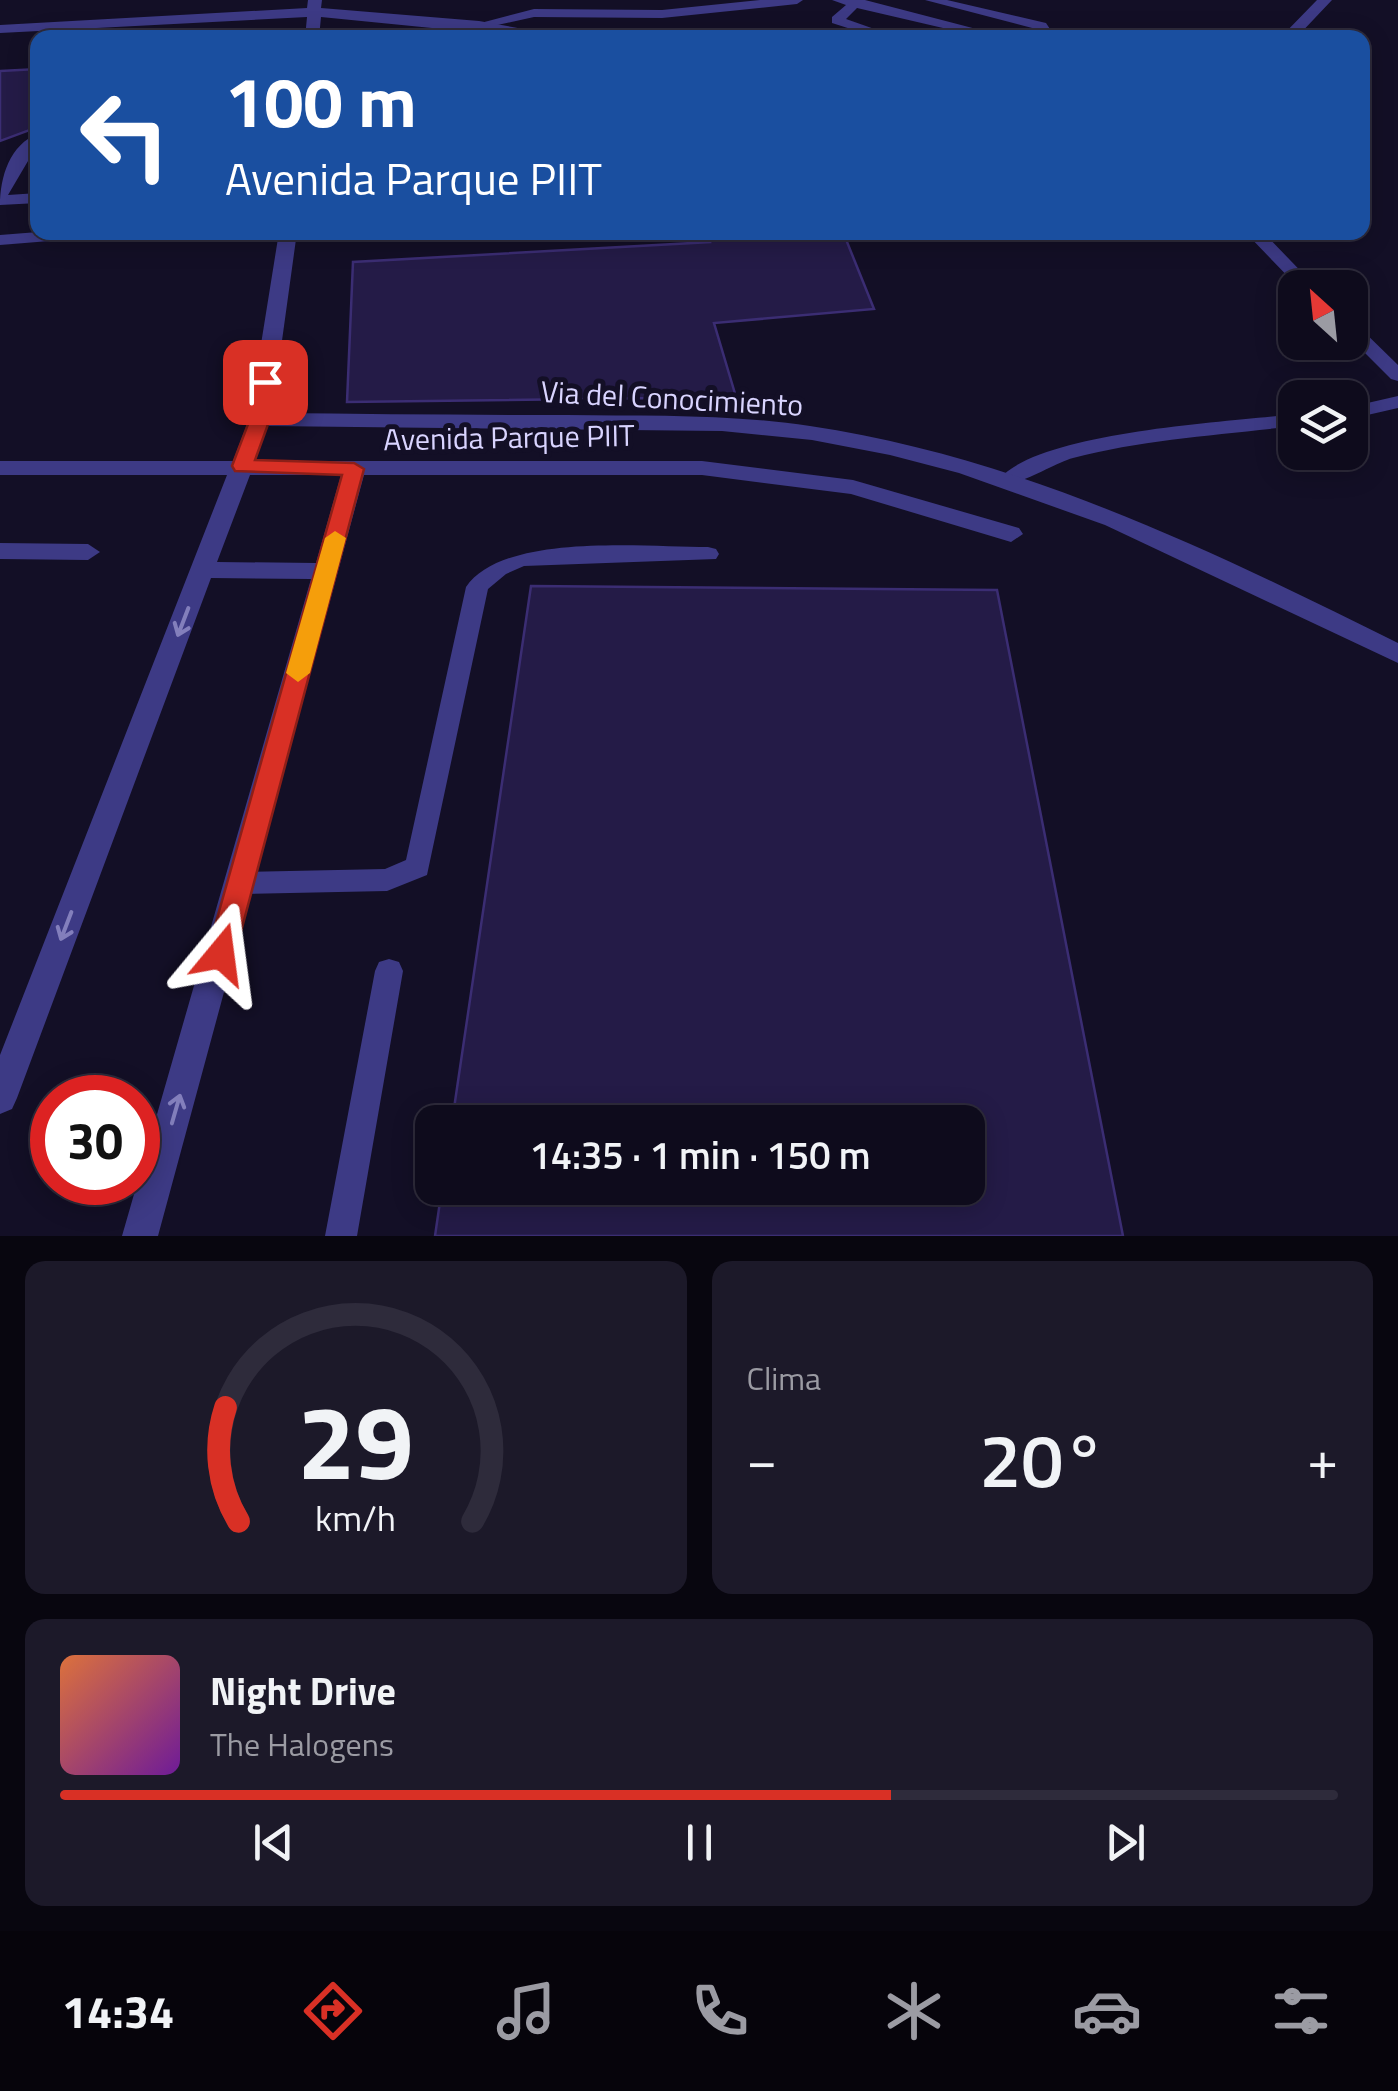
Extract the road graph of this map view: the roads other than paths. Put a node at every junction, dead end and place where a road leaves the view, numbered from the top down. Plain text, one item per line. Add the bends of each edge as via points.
1 (796, 0) edge
2 (838, 0) edge
3 (931, 0) edge
4 (1325, 0) edge
5 (857, 1) edge
6 (314, 6) edge
7 (479, 25) junction
8 (0, 29) edge
9 (510, 30) edge
10 (865, 30) edge
11 (973, 30) edge
12 (1044, 30) edge
13 (1295, 30) edge
14 (30, 142) edge
15 (7, 168) edge
16 (0, 198) edge
17 (30, 198) edge
18 (30, 238) edge
19 (0, 240) edge
20 (287, 240) edge
21 (1261, 240) edge
22 (1290, 270) edge
23 (1368, 346) edge
24 (1398, 376) edge
25 (1393, 407) edge
26 (1368, 410) edge
27 (260, 419) junction
28 (1278, 422) edge
29 (242, 466) junction
30 (0, 468) edge
31 (354, 469) junction
32 (1009, 479) junction
33 (1010, 534) dead end
34 (0, 552) edge
35 (88, 552) dead end
36 (708, 554) dead end
37 (202, 570) junction
38 (326, 571) junction
39 (1398, 654) edge
40 (241, 883) junction
41 (389, 970) dead end
42 (0, 1098) edge
43 (140, 1236) edge
44 (342, 1236) edge

1 - 7 lane via 662,14 534,13
2 - 5 lane
3 - 12 lane
4 - 13 street
5 - 10 lane via 839,23
5 - 11 lane
6 - 7 street
6 - 8 street
7 - 9 street
14 - 15 lane
15 - 16 lane
16 - 17 lane
18 - 19 street
20 - 27 street
21 - 22 lane
23 - 24 lane
25 - 26 lane
27 - 29 street
27 - 32 street, Via del Conocimiento via 729,424 871,444
28 - 32 lane via 1084,450 1033,463
29 - 30 street, Avenida Parque PIIT
29 - 31 street, Avenida Parque PIIT
29 - 37 street
31 - 33 street, Avenida Parque PIIT via 646,465 758,472 885,495
31 - 38 street
32 - 39 street, Via del Conocimiento via 1180,545
34 - 35 street
36 - 40 lane via 544,556 487,574 477,587 418,867 387,880
37 - 38 street
37 -> 42 street
38 - 40 street
43 -> 40 street
41 - 44 lane

